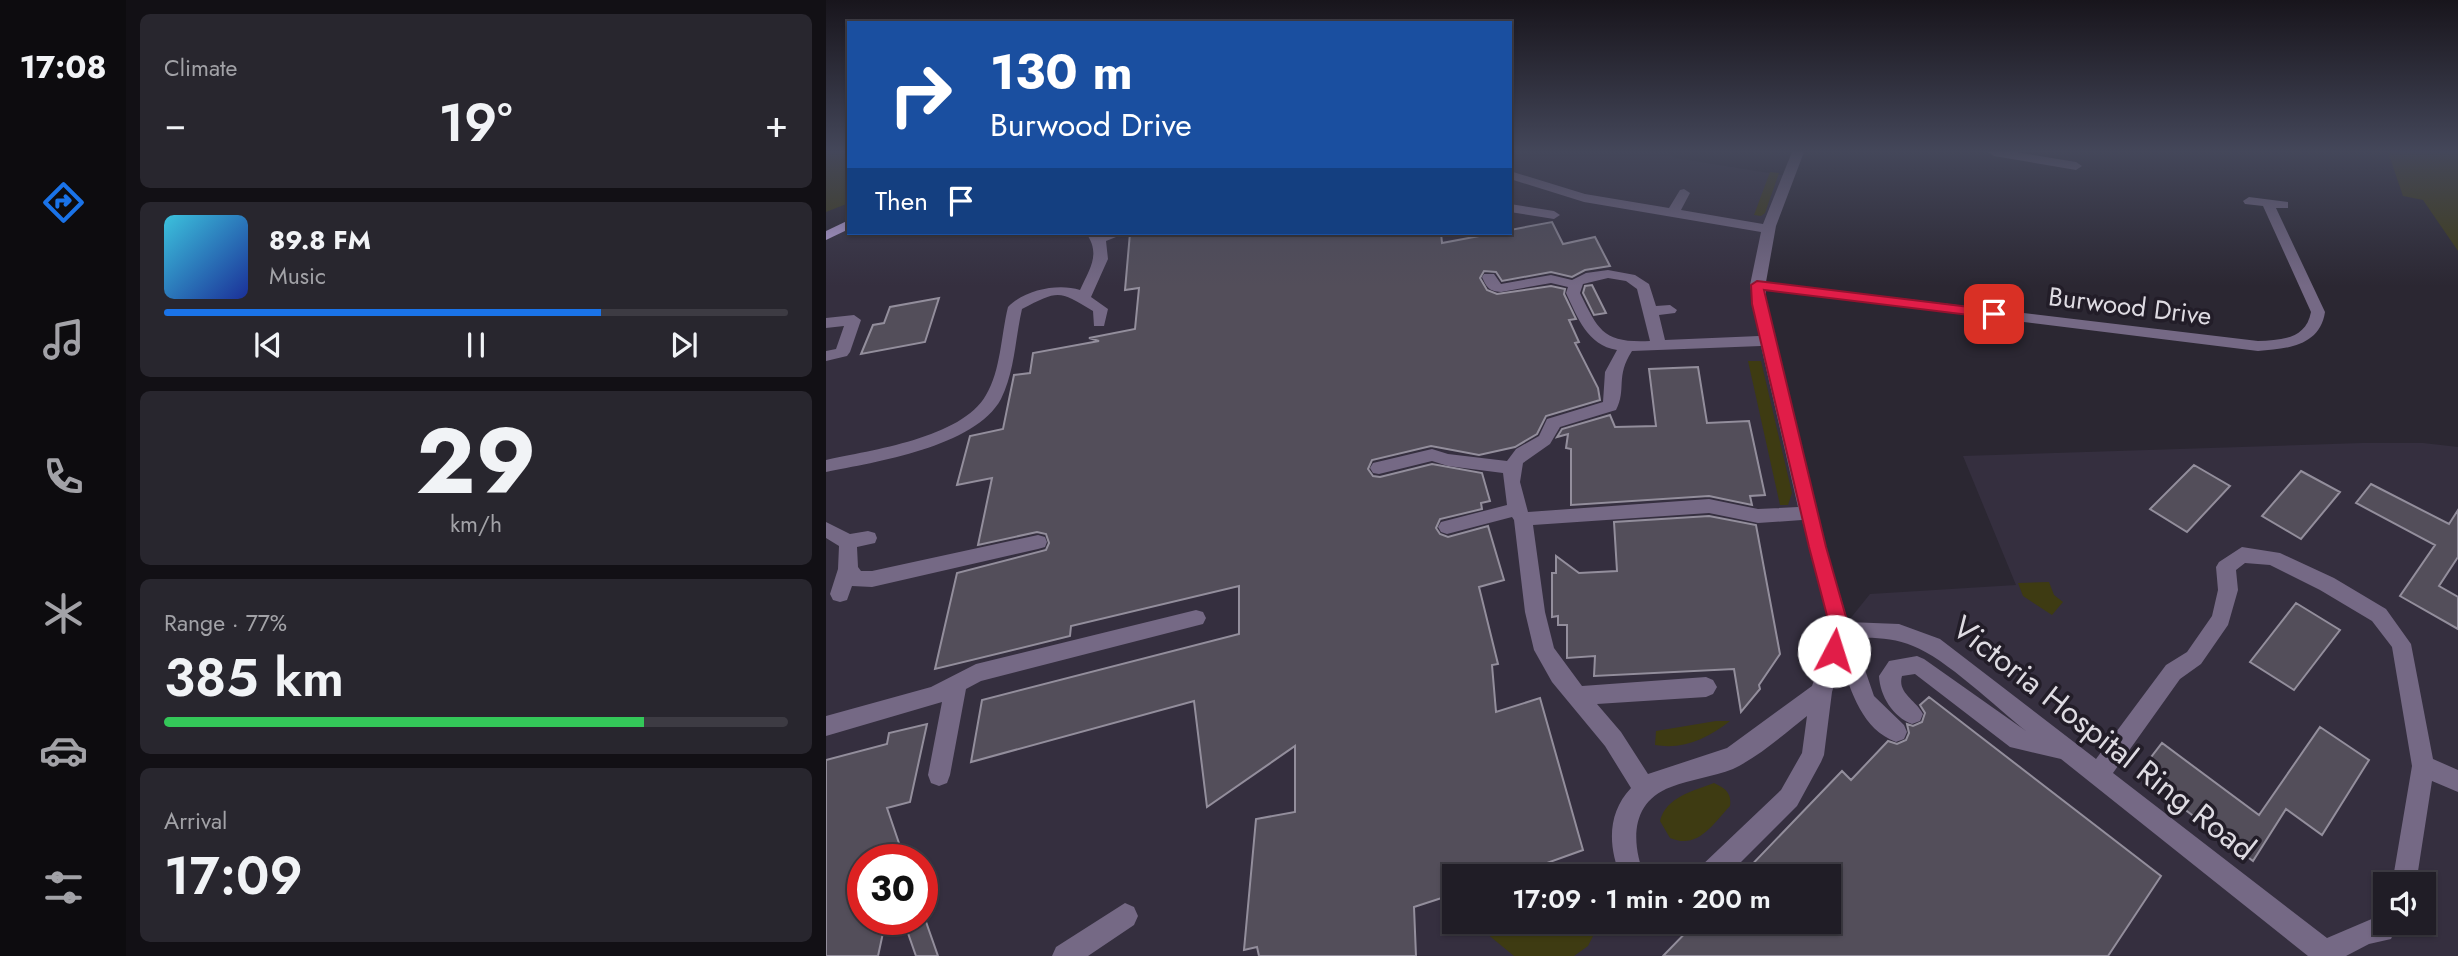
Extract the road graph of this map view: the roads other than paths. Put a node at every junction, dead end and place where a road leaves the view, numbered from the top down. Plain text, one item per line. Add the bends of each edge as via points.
1 (1588, 197) edge
2 (1682, 197) edge
3 (1781, 197) edge
4 (2249, 201) dead end
5 (2268, 204) junction
6 (2284, 205) dead end
7 (1512, 208) edge
8 (1673, 213) junction
9 (1554, 215) dead end
10 (847, 226) edge
11 (1768, 229) junction
12 (826, 236) edge
13 (1096, 236) edge
14 (1489, 277) dead end
15 (1576, 285) junction
16 (1757, 285) junction
17 (1083, 299) junction
18 (1671, 310) dead end
19 (1651, 311) junction
20 (826, 323) edge
21 (1099, 323) dead end
22 (1768, 341) junction
23 (1659, 345) junction
24 (1627, 347) junction
25 (826, 356) edge
26 (826, 466) edge
27 (1379, 468) dead end
28 (1510, 468) junction
29 (1810, 513) junction
30 (1519, 514) junction
31 (827, 523) edge
32 (1447, 527) dead end
33 (868, 538) dead end
34 (1038, 541) dead end
35 (848, 542) junction
36 (848, 569) junction
37 (840, 594) dead end
38 (1195, 618) dead end
39 (1841, 631) junction
40 (956, 685) junction
41 (1706, 687) dead end
42 (1821, 692) junction
43 (1578, 696) junction
44 (1912, 714) dead end
45 (826, 726) edge
46 (1896, 732) dead end
47 (2067, 749) junction
48 (2423, 766) junction
49 (2099, 773) junction
50 (939, 775) dead end
51 (2458, 781) edge
52 (1645, 790) junction
53 (1626, 864) edge
54 (1721, 864) edge
55 (2406, 872) edge
56 (1125, 916) dead end
57 (2373, 931) edge
58 (2325, 954) edge
59 (1065, 956) edge

1 - 8 street
2 - 8 street
3 - 11 street
4 - 5 street
5 - 6 street
5 - 16 street, Burwood Drive via 2318,312 2318,324 2297,342 2258,346
7 - 9 street
8 - 11 street
10 - 12 main road
11 - 16 street
13 - 17 street via 1101,259
14 - 15 street via 1493,287 1501,288 1551,279
15 - 19 street via 1591,276 1630,278 1644,287
15 - 24 street via 1573,293 1595,336
16 - 22 street
17 - 21 street via 1101,309
17 - 26 street via 1073,292 1055,292 1014,307 997,388 981,413 926,441
18 - 19 street
19 - 23 street
20 - 25 street via 854,320 842,352
22 - 23 street
22 - 29 street
23 - 24 street
24 - 28 street via 1612,375 1611,406 1553,423 1543,440 1516,456
27 - 28 street via 1432,455
28 - 30 street
29 - 30 street via 1758,516 1709,506
29 - 39 street
30 - 32 street
30 - 43 street via 1544,650
31 - 35 street
33 - 35 street
34 - 36 street via 873,579 856,579
35 - 36 street
36 - 37 street
38 - 40 street via 976,673
39 - 42 street
39 - 46 street via 1865,701
39 - 47 street, Victoria Hospital Ring Road via 1884,628 1934,645
40 - 45 street via 936,695
40 - 50 street
41 - 43 street
42 - 52 street via 1734,757 1660,780
42 - 54 street via 1813,755 1789,798
43 - 52 street via 1613,739
44 - 47 street via 1889,687 1889,676 1896,668 1917,665 2018,740
47 - 49 street, Victoria Hospital Ring Road
48 - 49 street via 2401,644 2379,615 2273,558 2242,555 2226,567 2228,590 2221,619 2194,658 2173,672
48 - 51 street
48 - 55 street
49 - 58 street, Victoria Hospital Ring Road
52 - 53 street via 1632,802 1621,829
56 - 59 street
57 - 58 street

